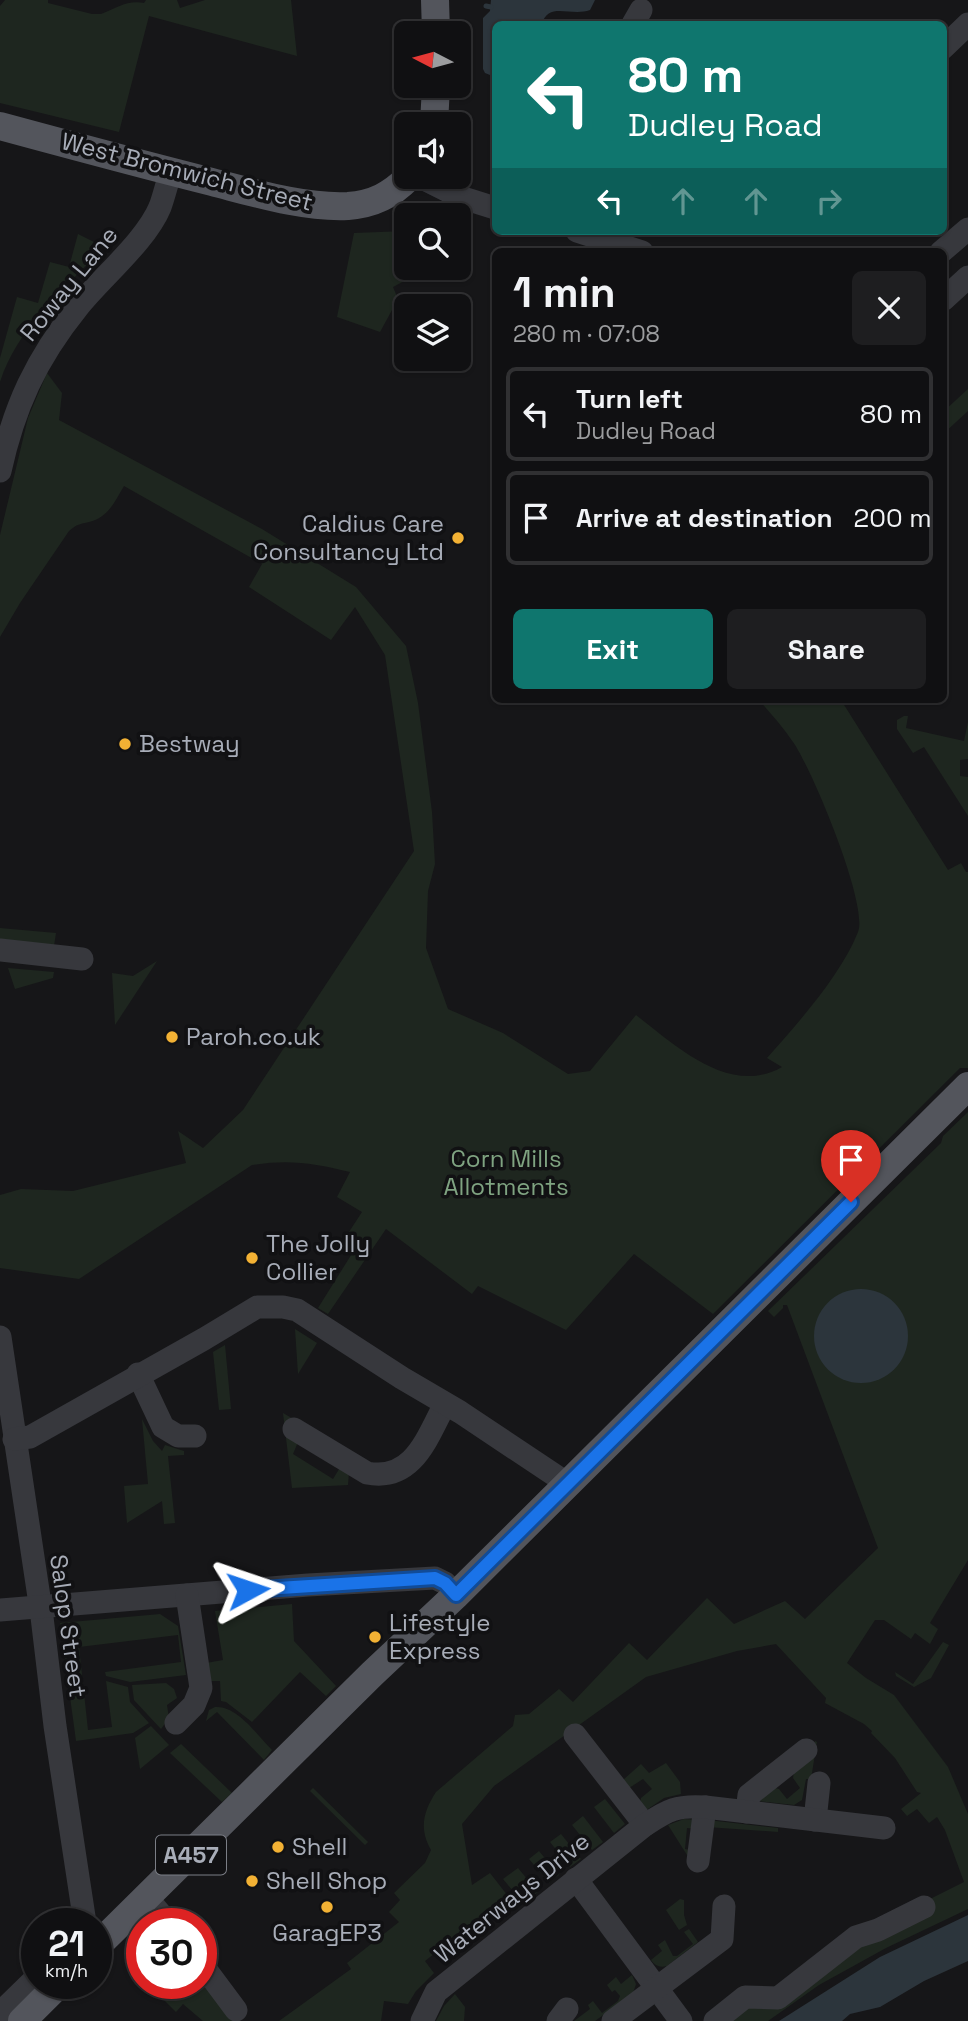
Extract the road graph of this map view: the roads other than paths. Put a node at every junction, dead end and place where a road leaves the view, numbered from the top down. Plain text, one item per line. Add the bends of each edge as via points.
1 (435, 0) edge
2 (436, 21) edge
3 (968, 24) edge
4 (947, 44) edge
5 (0, 126) edge
6 (171, 171) junction
7 (397, 189) edge
8 (442, 189) edge
9 (492, 207) edge
10 (589, 235) edge
11 (630, 248) edge
12 (968, 279) edge
13 (947, 297) edge
14 (0, 471) edge
15 (0, 950) edge
16 (82, 958) dead end
17 (968, 1086) edge
18 (0, 1336) edge
19 (138, 1374) junction
20 (445, 1404) junction
21 (294, 1429) dead end
22 (195, 1436) dead end
23 (14, 1439) junction
24 (568, 1484) junction
25 (187, 1595) junction
26 (456, 1595) junction
27 (39, 1607) junction
28 (0, 1610) edge
29 (176, 1723) dead end
30 (575, 1735) dead end
31 (806, 1750) dead end
32 (819, 1783) dead end
33 (705, 1807) junction
34 (747, 1812) junction
35 (815, 1820) junction
36 (645, 1825) junction
37 (884, 1828) dead end
38 (698, 1861) dead end
39 (576, 1880) junction
40 (147, 1898) junction
41 (724, 1906) dead end
42 (924, 1907) dead end
43 (83, 1908) edge
44 (155, 1908) edge
45 (112, 1932) edge
46 (217, 1984) edge
47 (656, 1988) junction
48 (21, 1993) edge
49 (45, 1999) edge
50 (236, 2010) dead end
51 (0, 2013) edge
52 (22, 2021) edge
53 (422, 2021) edge
54 (613, 2021) edge
55 (681, 2021) edge
56 (715, 2021) edge

1 - 2 main road
3 - 4 street
5 - 6 main road, West Bromwich Street
6 - 7 main road, West Bromwich Street via 272,197 338,206 380,199
6 - 14 street, Roway Lane via 147,229 77,308 31,376 9,432
8 - 9 street
10 - 11 street
12 - 13 street
15 - 16 street
17 - 24 main road, A457
18 - 23 street, Salop Street
19 - 20 street via 257,1307 283,1307 297,1310
19 - 22 street via 163,1427 178,1436
19 - 23 street via 30,1437
20 - 21 street via 412,1460 394,1474 367,1473
20 - 24 street
23 - 27 street, Salop Street
24 - 26 main road, A457
25 - 26 street via 435,1578
25 - 27 street
25 - 29 street via 201,1688 194,1705
26 - 40 main road, A457
27 - 28 street
27 - 43 street, Salop Street
30 - 36 street
31 - 34 street via 749,1795
32 - 35 street
33 - 34 street, Waterways Drive
33 - 36 street, Waterways Drive via 669,1809
33 - 38 street
34 - 35 street, Waterways Drive
35 - 37 street, Waterways Drive
36 - 39 street, Waterways Drive
39 - 47 street
39 - 53 street, Waterways Drive via 436,1992
40 - 44 street
40 - 45 main road, A457
41 - 47 street via 722,1939
42 - 56 street via 856,1937 778,1998 745,1997
46 - 50 street
47 - 54 street
47 - 55 street
48 - 51 street
49 - 52 main road

